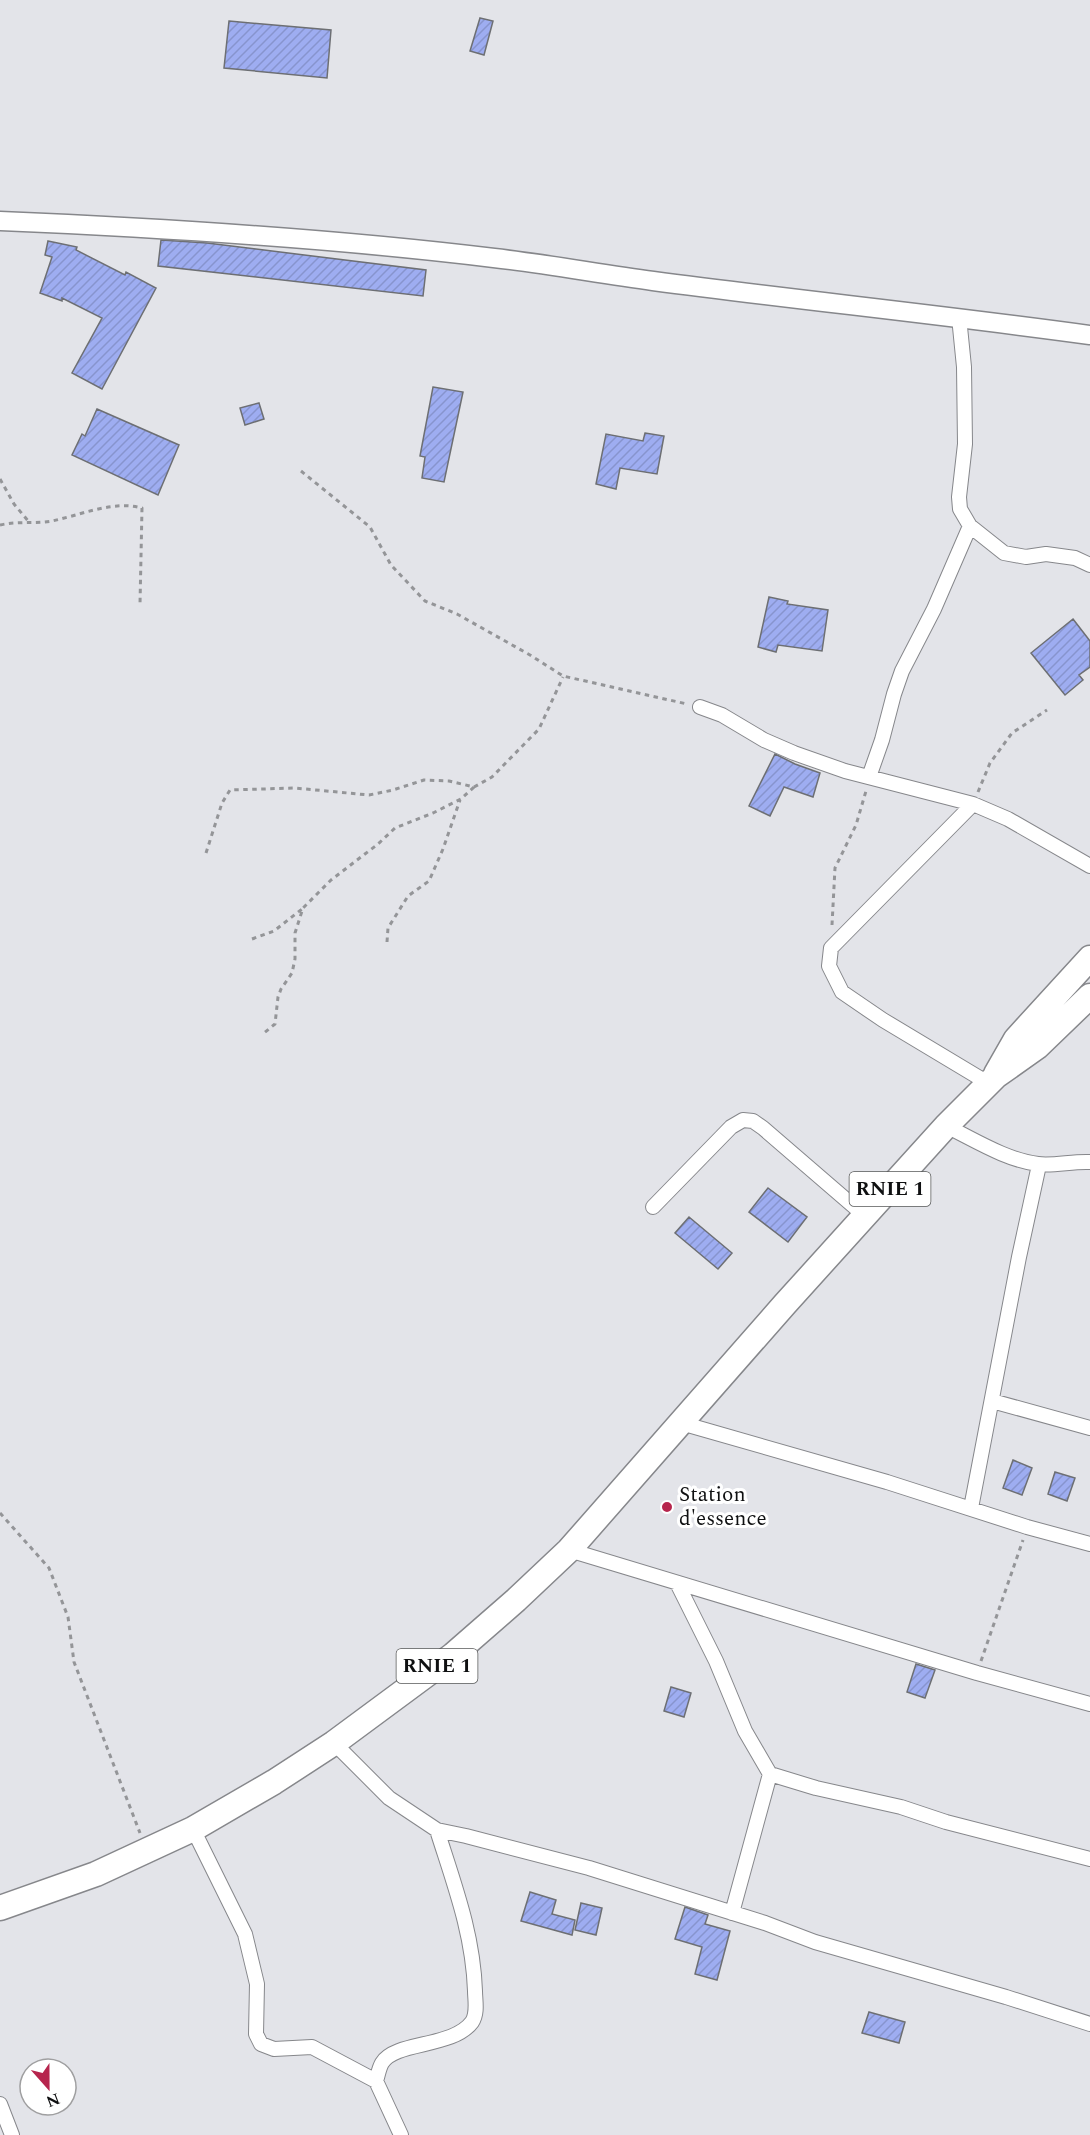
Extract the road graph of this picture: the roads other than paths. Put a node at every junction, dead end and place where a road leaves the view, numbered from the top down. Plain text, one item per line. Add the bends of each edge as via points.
1 (0, 221) edge
2 (959, 317) junction
3 (1090, 335) edge
4 (970, 526) junction
5 (1090, 565) edge
6 (700, 707) road end
7 (869, 777) junction
8 (973, 804) junction
9 (1090, 866) edge
10 (1090, 958) edge
11 (1090, 996) edge
12 (992, 1079) junction
13 (946, 1126) junction
14 (1090, 1162) edge
15 (1039, 1165) junction
16 (653, 1206) dead end
17 (865, 1216) junction
18 (992, 1401) junction
19 (681, 1423) junction
20 (1090, 1428) edge
21 (971, 1508) junction
22 (1090, 1544) edge
23 (569, 1550) junction
24 (677, 1583) junction
25 (1090, 1704) edge
26 (334, 1743) junction
27 (770, 1774) junction
28 (193, 1829) junction
29 (437, 1830) junction
30 (1090, 1859) edge
31 (0, 1908) edge
32 (732, 1913) junction
33 (1090, 2024) edge
34 (376, 2081) junction
35 (0, 2104) edge
36 (12, 2135) edge
37 (401, 2135) edge

1 - 2 street via 345,242
2 - 3 street
2 - 4 street via 965,434 959,497 960,509
4 - 5 street via 1005,553 1075,558
4 - 7 street via 902,671
6 - 7 street via 794,753
7 - 8 street
8 - 9 street via 1008,819
8 - 12 street via 831,948 829,966 842,992 883,1020
10 - 12 highway, RNIE 1 via 1016,1039
11 - 12 highway, RNIE 1 via 1037,1047
12 - 13 highway, RNIE 1
13 - 15 street via 1010,1157
13 - 17 highway, RNIE 1
14 - 15 street
15 - 18 street
16 - 17 street via 731,1127 743,1120 763,1128
17 - 19 highway, RNIE 1
18 - 20 street
18 - 21 street
19 - 21 street
19 - 23 highway, RNIE 1
21 - 22 street
23 - 24 street
23 - 26 highway, RNIE 1 via 453,1654
24 - 25 street
24 - 27 street via 745,1731
26 - 28 highway, RNIE 1
26 - 29 street via 389,1798
27 - 30 street
27 - 32 street
28 - 31 highway, RNIE 1 via 96,1874
28 - 34 street via 245,1934 257,1984 256,2034 261,2044 274,2049 312,2047
29 - 32 street via 589,1868
29 - 34 street via 465,1918 474,1967 476,2012 472,2022 456,2035 390,2054
32 - 33 street via 815,1942
34 - 37 street
35 - 36 street

